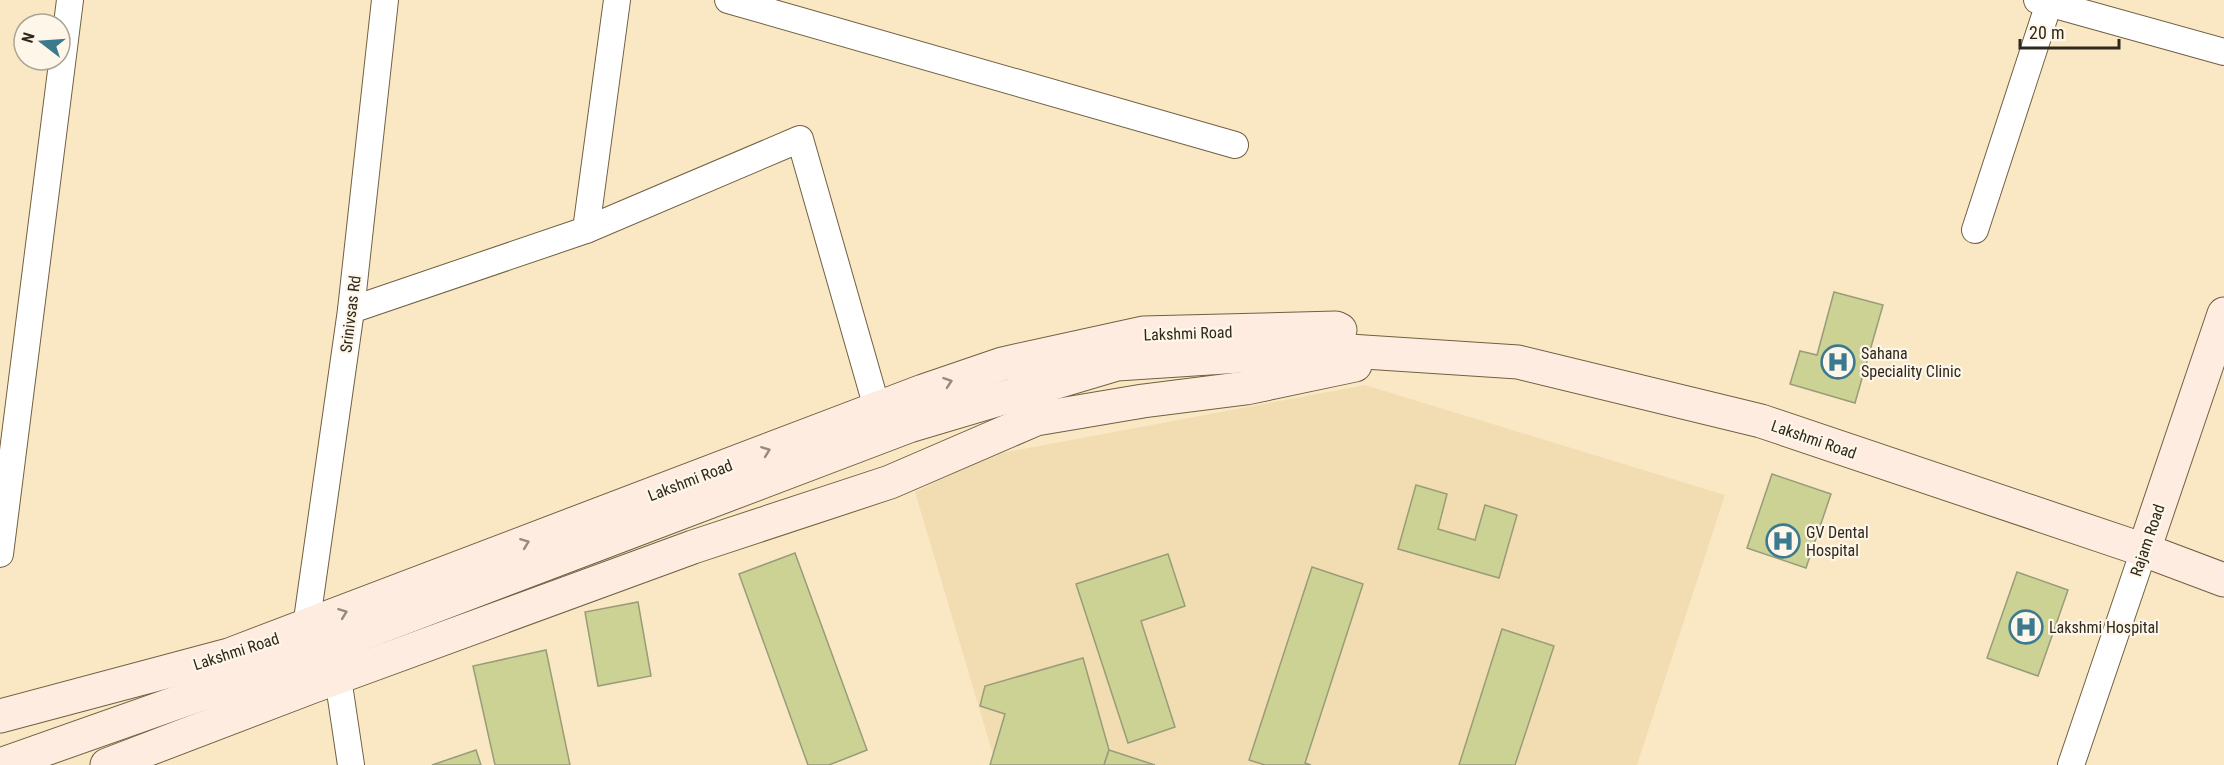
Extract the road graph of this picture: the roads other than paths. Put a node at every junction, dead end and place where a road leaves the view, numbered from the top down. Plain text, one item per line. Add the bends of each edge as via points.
1 (70, 0) edge
2 (385, 0) edge
3 (617, 0) edge
4 (728, 0) edge
5 (2046, 1) edge
6 (2224, 52) edge
7 (1235, 145) dead end
8 (586, 230) junction
9 (1975, 230) dead end
10 (351, 310) junction
11 (2224, 315) edge
12 (1391, 354) junction
13 (877, 408) junction
14 (2144, 550) junction
15 (0, 554) edge
16 (2224, 579) edge
17 (306, 627) junction
18 (338, 678) junction
19 (0, 717) edge
20 (0, 765) edge
21 (107, 765) edge
22 (351, 765) edge
23 (2071, 765) edge

1 - 15 street
2 - 10 street, Srinivsas Rd
3 - 8 street
4 - 7 street
5 - 6 street
5 - 9 street
8 - 10 street
8 - 13 street via 800,140
10 - 17 street, Srinivsas Rd
11 - 14 street, Rajam Road
13 -> 12 street, Lakshmi Road via 1002,364 1143,333 1336,328
12 - 14 street, Lakshmi Road via 1518,362 1761,421
12 - 18 street, Lakshmi Road via 1246,388 1036,419 890,482 693,547
12 - 20 street, Lakshmi Road via 1334,350 1117,364 909,426 235,681
17 -> 13 street, Lakshmi Road
14 - 16 street, Lakshmi Road
14 - 23 street, Rajam Road
17 - 19 street, Lakshmi Road via 229,655
18 - 21 street, Lakshmi Road
18 - 22 street

